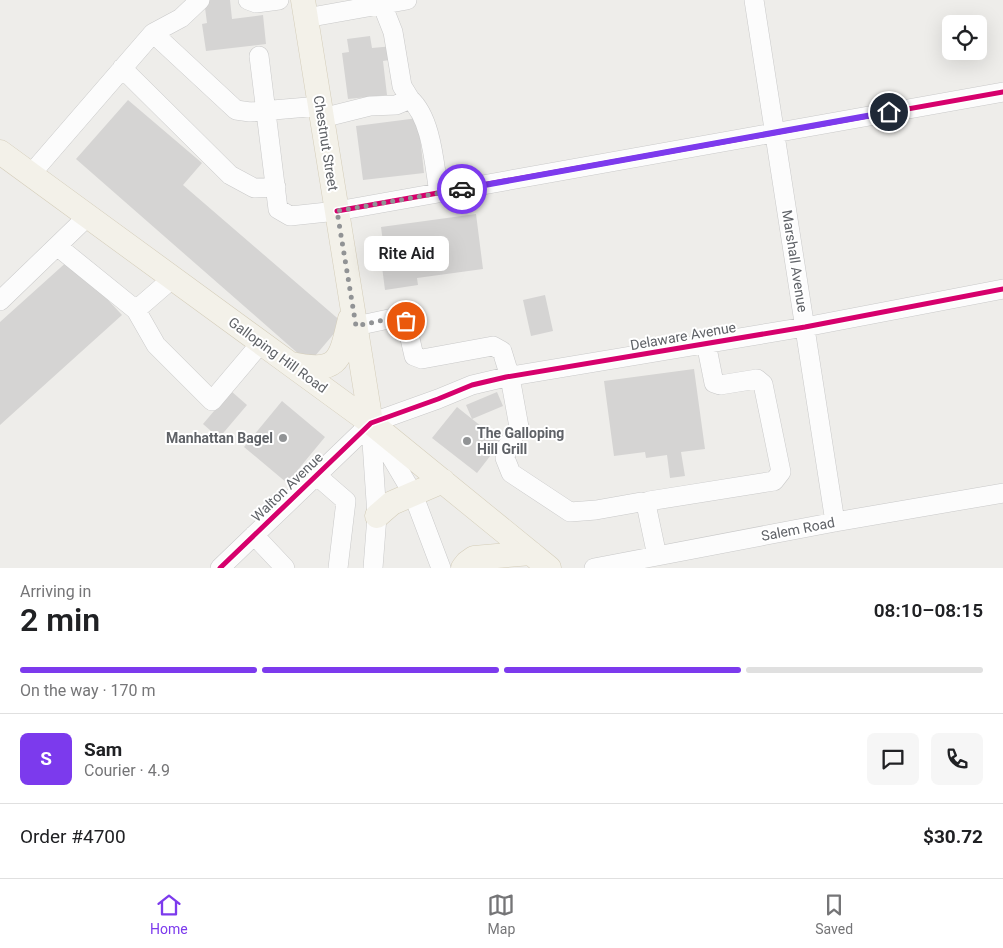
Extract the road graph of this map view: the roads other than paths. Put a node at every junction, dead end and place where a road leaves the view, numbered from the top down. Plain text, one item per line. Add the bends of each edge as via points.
1 (200, 0) edge
2 (248, 0) edge
3 (279, 0) edge
4 (407, 0) edge
5 (754, 0) edge
6 (382, 4) junction
7 (305, 9) edge
8 (153, 33) junction
9 (258, 56) dead end
10 (122, 68) junction
11 (1003, 92) edge
12 (410, 98) junction
13 (266, 111) junction
14 (321, 112) junction
15 (775, 133) junction
16 (0, 152) edge
17 (30, 174) junction
18 (276, 187) junction
19 (439, 193) junction
20 (337, 211) junction
21 (88, 216) junction
22 (57, 246) junction
23 (173, 278) junction
24 (1003, 288) edge
25 (0, 301) edge
26 (136, 310) junction
27 (354, 316) junction
28 (805, 327) junction
29 (261, 342) junction
30 (706, 343) junction
31 (290, 364) junction
32 (510, 377) junction
33 (371, 423) junction
34 (316, 475) junction
35 (374, 481) junction
36 (443, 482) junction
37 (1003, 493) edge
38 (414, 494) junction
39 (346, 501) junction
40 (646, 504) junction
41 (377, 516) junction
42 (835, 522) junction
43 (254, 535) junction
44 (531, 553) junction
45 (657, 556) junction
46 (222, 567) edge
47 (285, 568) edge
48 (338, 568) edge
49 (373, 568) edge
50 (441, 568) edge
51 (463, 568) edge
52 (549, 568) edge
53 (594, 568) edge

1 - 8 street via 181,18
2 - 3 street via 256,3
4 - 6 street
5 - 15 street, Marshall Avenue
6 - 7 street
6 - 12 street via 393,32 402,86
7 - 14 main road, Chestnut Street
8 - 10 street
8 - 13 street via 236,110
9 - 13 street
10 - 17 street
10 - 18 street via 230,175 254,188
11 - 15 street
12 - 14 street via 396,105
12 - 19 street via 417,105 426,126
13 - 14 street
13 - 18 street
14 - 20 main road, Chestnut Street
15 - 19 street
15 - 28 street, Marshall Avenue
16 - 17 main road, Galloping Hill Road
17 - 21 main road, Galloping Hill Road
18 - 20 street via 278,209 290,216
19 - 20 street
20 - 27 main road, Chestnut Street
21 - 22 street
21 - 23 main road, Galloping Hill Road
22 - 25 street
22 - 26 street
23 - 26 street
23 - 29 main road, Galloping Hill Road
24 - 28 street, Delaware Avenue
26 - 29 street via 156,345 212,401
27 - 31 main road via 335,362 320,368
27 - 32 street via 398,317 406,321 414,356 422,360 493,346 502,351
27 - 33 main road, Chestnut Street
28 - 30 street, Delaware Avenue
28 - 42 street, Marshall Avenue
29 - 31 main road, Galloping Hill Road
30 - 32 street, Delaware Avenue
30 - 40 street via 714,383 757,380 763,384 781,472 774,481
31 - 33 main road, Galloping Hill Road
32 - 33 street, Delaware Avenue via 472,385
32 - 40 street via 519,427 507,447 506,458 511,473 570,512 641,502
33 - 34 street, Walton Avenue
33 - 35 street
33 - 36 main road, Galloping Hill Road
33 - 38 street, Chestnut Street
34 - 39 street
34 - 43 street, Walton Avenue
35 - 39 street
35 - 41 street
36 - 38 main road
36 - 44 main road, Galloping Hill Road
37 - 42 street, Salem Road
38 - 41 main road via 392,503
38 - 50 street, Chestnut Street
39 - 48 street
40 - 45 street
41 - 49 street
42 - 45 street, Salem Road
43 - 46 street, Walton Avenue
43 - 47 street
44 - 51 main road via 474,558
44 - 52 main road, Galloping Hill Road
45 - 53 street, Salem Road

